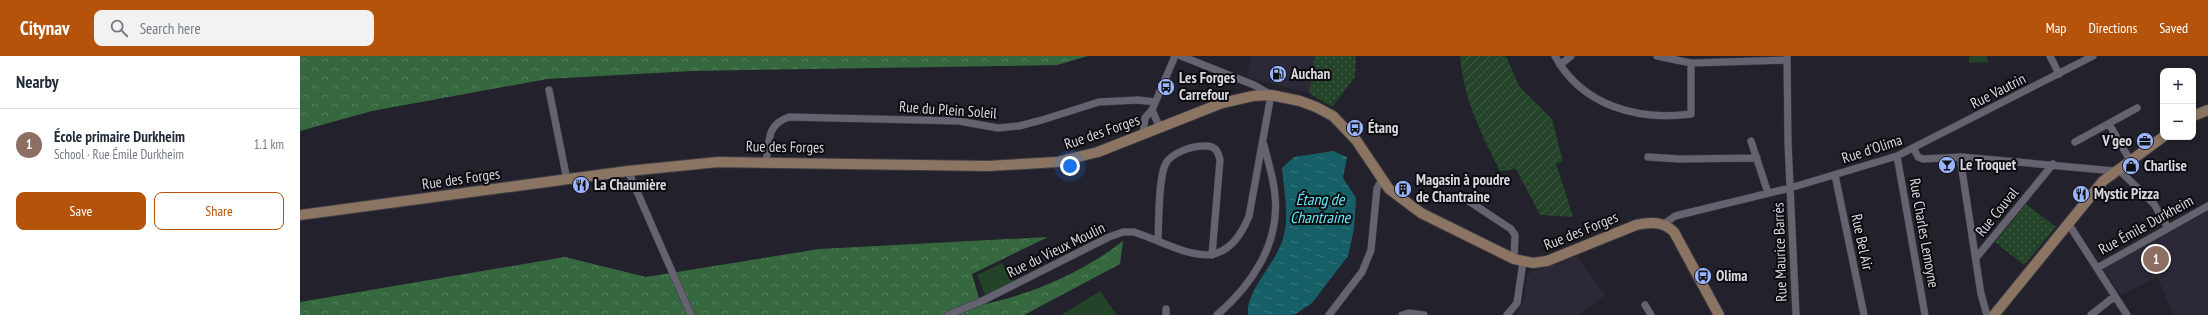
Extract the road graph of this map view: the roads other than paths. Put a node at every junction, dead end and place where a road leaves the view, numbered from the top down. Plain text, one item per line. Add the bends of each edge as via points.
1 (1175, 56) edge
2 (1181, 56) edge
3 (1555, 56) edge
4 (1571, 56) edge
5 (1657, 56) edge
6 (2050, 56) edge
7 (2093, 56) edge
8 (1787, 58) edge
9 (1691, 64) junction
10 (1560, 65) junction
11 (2059, 74) junction
12 (549, 90) dead end
13 (1271, 95) junction
14 (1154, 106) junction
15 (2137, 108) dead end
16 (2208, 110) edge
17 (2196, 115) edge
18 (2109, 124) junction
19 (1160, 128) junction
20 (1143, 135) junction
21 (2160, 139) edge
22 (1751, 141) dead end
23 (1263, 142) junction
24 (2075, 142) dead end
25 (1914, 149) junction
26 (1897, 156) junction
27 (1648, 157) dead end
28 (1757, 158) junction
29 (1960, 158) junction
30 (2130, 160) junction
31 (766, 162) junction
32 (2053, 164) junction
33 (2116, 170) junction
34 (628, 171) junction
35 (1835, 175) junction
36 (567, 180) junction
37 (1382, 180) junction
38 (1790, 188) junction
39 (1768, 193) junction
40 (1464, 198) dead end
41 (2208, 206) edge
42 (300, 215) edge
43 (2068, 223) junction
44 (1664, 224) junction
45 (2168, 228) junction
46 (1158, 240) junction
47 (1212, 255) junction
48 (1976, 258) junction
49 (1518, 261) junction
50 (2097, 268) junction
51 (2115, 296) junction
52 (1645, 305) dead end
53 (691, 315) edge
54 (948, 315) edge
55 (1217, 315) edge
56 (1329, 315) edge
57 (1402, 315) edge
58 (1424, 315) edge
59 (1507, 315) edge
60 (1650, 315) edge
61 (1719, 315) edge
62 (1796, 315) edge
63 (1864, 315) edge
64 (1925, 315) edge
65 (1987, 315) edge
66 (1994, 315) edge
67 (2091, 315) edge
68 (2127, 315) edge

1 - 14 street
2 - 13 street via 1254,85
3 - 10 street
4 - 10 street
5 - 9 street
6 - 11 street
7 - 11 street, Rue Vautrin
8 - 9 street
8 - 38 street, Rue Maurice Barrès
9 - 10 street via 1691,114 1644,116 1618,109 1597,99 1575,82
11 - 25 street, Rue Vautrin
12 - 36 street
13 - 19 main road, Rue des Forges via 1238,98
13 - 23 street, Rue du Vieux Moulin
13 - 37 main road, Rue des Forges via 1300,101 1333,116 1356,140
14 - 19 street
14 - 20 street via 1145,118
14 - 31 street, Rue du Plein Soleil via 1138,100 1099,102 1019,126 998,128 959,121 789,117 777,122 772,130
15 - 18 street
16 - 17 main road
18 - 24 street
18 - 30 street
19 - 20 main road, Rue des Forges
20 - 31 main road, Rue des Forges via 1076,159 1041,164 988,166
21 - 30 main road
22 - 28 street
23 - 47 street, Rue du Vieux Moulin via 1249,216 1242,232 1229,248
23 - 55 street via 1275,195 1276,214 1269,246 1250,280
25 - 26 street, Rue d'Olima
25 - 29 street, Rue d'Olima via 1918,157 1923,159
26 - 35 street, Rue d'Olima
26 - 64 street, Rue Charles Lemoyne
27 - 28 street
28 - 39 street
29 - 32 street, Rue d'Olima
29 - 48 street
30 - 33 main road
31 - 34 main road, Rue des Forges via 711,163
32 - 33 street, Rue d'Olima
32 - 48 street, Rue Couval
33 - 43 main road via 2103,181
33 - 45 street via 2154,204
34 - 36 main road, Rue des Forges
34 - 53 street
35 - 38 street, Rue d'Olima
35 - 63 street, Rue Bel Air
36 - 42 main road, Rue des Forges
37 - 49 main road, Rue des Forges via 1398,197 1421,213
37 - 56 street via 1377,188 1375,223 1369,256 1362,272
38 - 39 street, Rue d'Olima
38 - 62 street, Rue Maurice Barrès
39 - 44 street, Rue d'Olima via 1675,216
40 - 49 street via 1511,229 1515,236
41 - 45 street, Rue Émile Durkheim
43 - 50 street
43 - 66 main road
44 - 49 main road, Rue des Forges via 1636,225 1547,261
44 - 61 main road via 1674,232
45 - 50 street, Rue Émile Durkheim
46 - 47 street, Rue du Vieux Moulin via 1195,255
46 - 47 street via 1162,177 1166,165 1171,158 1192,147 1214,147 1220,160
46 - 54 street, Rue du Vieux Moulin via 1134,232 1123,232
48 - 65 street
49 - 59 street via 1517,303
50 - 51 street
51 - 67 street
51 - 68 street
52 - 60 street
57 - 58 street

